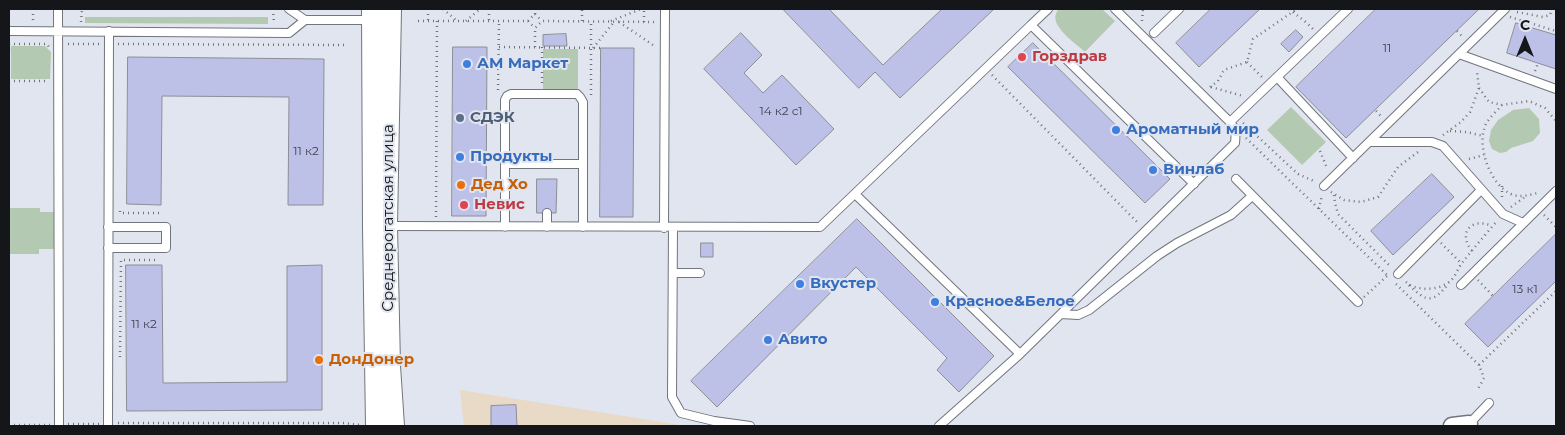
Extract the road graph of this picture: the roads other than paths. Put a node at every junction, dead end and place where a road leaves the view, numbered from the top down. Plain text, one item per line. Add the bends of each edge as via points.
1 (58, 9) edge
2 (289, 9) edge
3 (391, 9) edge
4 (665, 9) edge
5 (1048, 9) edge
6 (1115, 9) edge
7 (1179, 9) edge
8 (1348, 9) edge
9 (1505, 12) edge
10 (373, 14) edge
11 (305, 20) junction
12 (1031, 26) junction
13 (9, 31) edge
14 (58, 32) junction
15 (109, 32) junction
16 (1154, 33) dead end
17 (1459, 54) junction
18 (1277, 77) junction
19 (1556, 89) edge
20 (1234, 121) junction
21 (1370, 142) junction
22 (1353, 158) junction
23 (505, 164) junction
24 (583, 164) junction
25 (1236, 179) dead end
26 (1194, 184) junction
27 (1324, 186) road end
28 (1481, 190) junction
29 (1556, 191) edge
30 (855, 194) junction
31 (1252, 196) junction
32 (547, 213) dead end
33 (1523, 223) junction
34 (108, 227) junction
35 (380, 227) junction
36 (506, 227) junction
37 (547, 227) junction
38 (583, 227) junction
39 (668, 228) junction
40 (108, 248) junction
41 (673, 273) junction
42 (700, 273) dead end
43 (1398, 274) road end
44 (1461, 285) dead end
45 (1358, 302) road end
46 (1061, 314) junction
47 (1020, 354) junction
48 (1489, 403) dead end
49 (59, 425) edge
50 (108, 425) edge
51 (376, 426) edge
52 (394, 426) edge
53 (750, 426) edge
54 (939, 426) edge
55 (1452, 426) edge
56 (1470, 426) edge

1 - 14 lane
2 - 11 lane
3 - 35 street, Среднерогатская улица
4 - 39 lane
5 - 12 lane
6 - 20 lane
7 - 16 lane
8 - 18 lane
9 - 17 lane
10 - 11 lane
10 - 35 street, Среднерогатская улица
11 - 15 lane via 289,33
12 - 26 lane
12 - 30 lane
13 - 14 lane
14 - 15 lane
14 - 49 lane
15 - 34 lane
17 - 19 lane
17 - 21 lane
18 - 20 lane
18 - 22 lane via 1300,97
20 - 26 lane via 1234,143
21 - 22 lane
21 - 28 lane via 1432,142 1443,146
22 - 27 lane
23 - 24 lane
23 - 24 lane via 507,96 577,94 583,102
23 - 36 lane
24 - 38 lane
25 - 31 lane
26 - 46 lane
28 - 33 lane via 1503,214
28 - 43 lane
29 - 33 lane
30 - 39 lane via 820,227
30 - 47 lane
31 - 45 lane
31 - 46 lane via 1231,215 1157,256 1089,310 1078,315
32 - 37 lane
33 - 44 lane
34 - 40 lane
34 - 40 lane via 166,227 166,248
35 - 36 lane
35 - 51 street, Среднерогатская улица
35 - 52 street, Среднерогатская улица
36 - 37 lane
37 - 38 lane
38 - 39 lane
39 - 41 lane
40 - 50 lane
41 - 42 lane
41 - 53 lane via 672,397 681,413
46 - 47 lane
47 - 54 lane
48 - 56 lane
55 - 56 street

